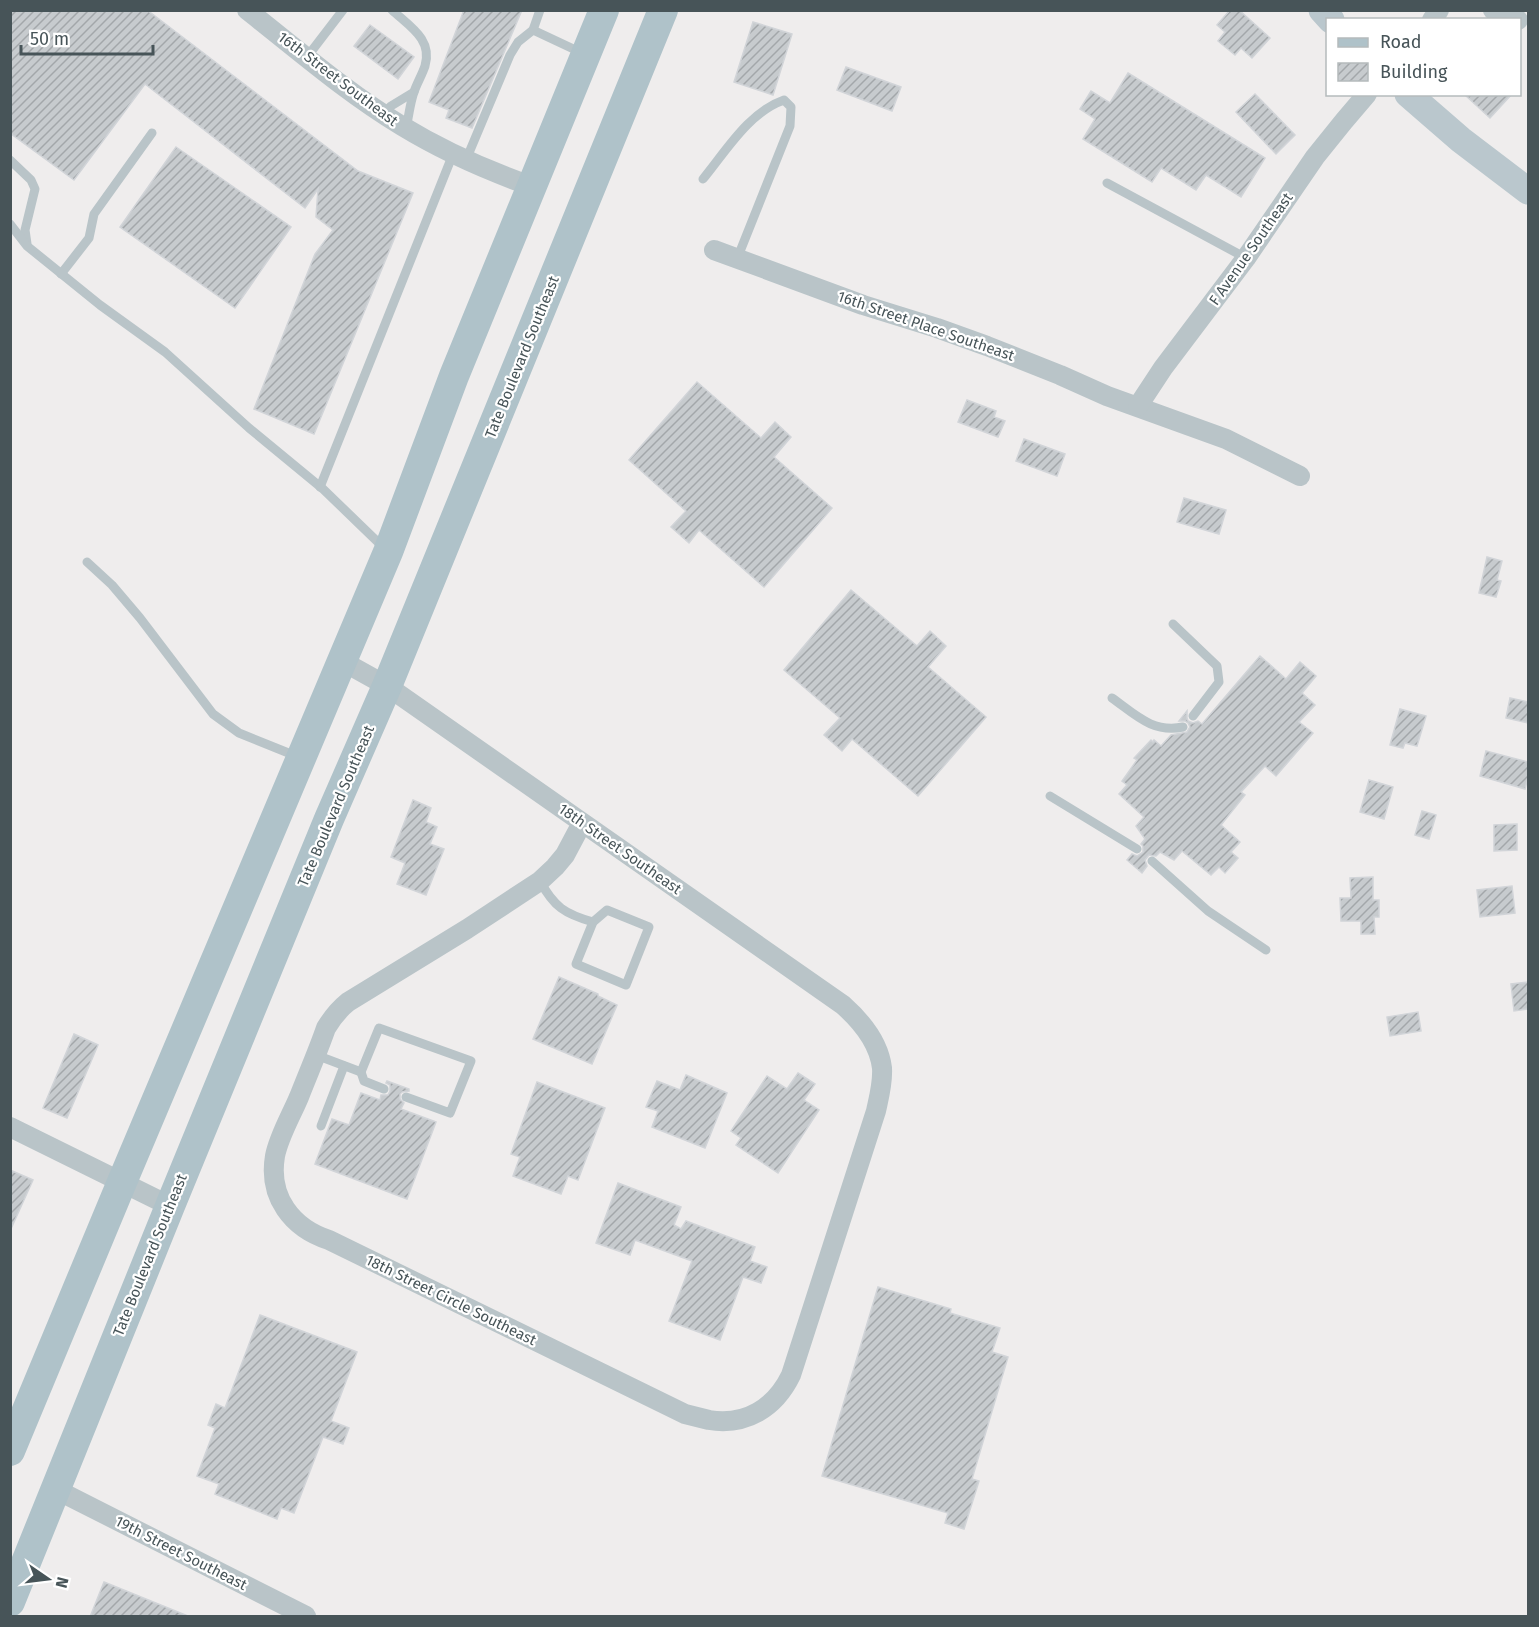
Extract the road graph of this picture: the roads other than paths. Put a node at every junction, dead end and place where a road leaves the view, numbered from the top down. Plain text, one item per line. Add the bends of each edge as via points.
1 (247, 10) edge
2 (343, 10) edge
3 (392, 10) edge
4 (540, 10) edge
5 (604, 10) edge
6 (663, 10) edge
7 (1493, 10) edge
8 (1514, 18) edge
9 (533, 30) junction
10 (585, 54) junction
11 (307, 57) junction
12 (414, 92) junction
13 (1365, 96) edge
14 (1410, 96) edge
15 (383, 114) junction
16 (406, 129) junction
17 (152, 134) dead end
18 (459, 157) junction
19 (10, 160) edge
20 (703, 179) dead end
21 (1107, 183) dead end
22 (531, 186) junction
23 (1528, 191) edge
24 (10, 224) edge
25 (27, 246) junction
26 (714, 250) dead end
27 (1246, 258) junction
28 (737, 259) junction
29 (61, 274) junction
30 (1138, 406) junction
31 (1300, 476) dead end
32 (320, 487) junction
33 (388, 552) junction
34 (87, 562) dead end
35 (1173, 624) dead end
36 (342, 661) junction
37 (387, 686) junction
38 (1112, 698) dead end
39 (1193, 716) dead end
40 (1183, 727) dead end
41 (301, 757) junction
42 (1050, 796) dead end
43 (582, 823) junction
44 (1137, 849) dead end
45 (1152, 861) dead end
46 (540, 881) junction
47 (593, 922) junction
48 (1266, 950) dead end
49 (316, 1055) junction
50 (879, 1057) joint
51 (344, 1066) junction
52 (361, 1072) junction
53 (384, 1089) dead end
54 (406, 1097) dead end
55 (321, 1126) dead end
56 (10, 1127) edge
57 (122, 1182) junction
58 (170, 1206) junction
59 (10, 1451) edge
60 (55, 1489) junction
61 (10, 1602) edge
62 (306, 1617) edge

1 - 11 street, 16th Street Southeast
2 - 11 lane
3 - 12 lane via 415,31 428,53
4 - 9 lane
5 - 10 main road
6 - 37 main road, Tate Boulevard Southeast
7 - 8 street
9 - 10 lane
9 - 18 lane via 510,55
10 - 22 main road
11 - 15 street, 16th Street Southeast
12 - 15 lane
12 - 16 lane
13 - 27 street, F Avenue Southeast via 1315,157
14 - 23 street
15 - 16 street, 16th Street Southeast
16 - 18 street, 16th Street Southeast
17 - 29 lane via 94,214 89,238
18 - 22 street, 16th Street Southeast
18 - 32 lane
19 - 25 lane via 35,189 26,230
20 - 28 lane via 751,120 784,100 791,107 790,126
21 - 27 lane
22 - 33 main road
24 - 25 lane
25 - 29 lane
26 - 28 street, 16th Street Place Southeast
27 - 30 street, F Avenue Southeast
28 - 30 street, 16th Street Place Southeast via 987,346
29 - 32 lane via 165,351
30 - 31 street via 1226,439
32 - 33 lane
33 - 36 main road
34 - 41 lane via 140,618 213,714 238,733
35 - 39 lane via 1217,666 1219,682
36 - 37 street, 18th Street Southeast
36 - 41 main road
37 - 43 street, 18th Street Southeast
37 - 58 main road, Tate Boulevard Southeast
38 - 40 lane via 1148,724 1170,729
41 - 57 main road
42 - 44 lane
43 - 46 street, 18th Street Circle Southeast via 565,855
43 - 50 street, 18th Street Southeast via 843,1005 865,1029
45 - 48 lane via 1208,911
46 - 47 lane via 554,904
46 - 49 street, 18th Street Circle Southeast via 348,1002 332,1018
47 - 47 lane via 607,910 649,927 626,985 576,964
49 - 50 street, 18th Street Circle Southeast via 278,1145 274,1167 280,1199 300,1226 686,1413 710,1420 757,1413 773,1402 791,1375 876,1111 881,1087
49 - 51 lane
51 - 52 lane
51 - 55 lane
52 - 53 lane via 364,1081
52 - 54 lane via 379,1028 471,1061 450,1113
56 - 57 street
57 - 58 street
57 - 59 main road
58 - 60 main road, Tate Boulevard Southeast
60 - 61 main road, Tate Boulevard Southeast
60 - 62 street, 19th Street Southeast

